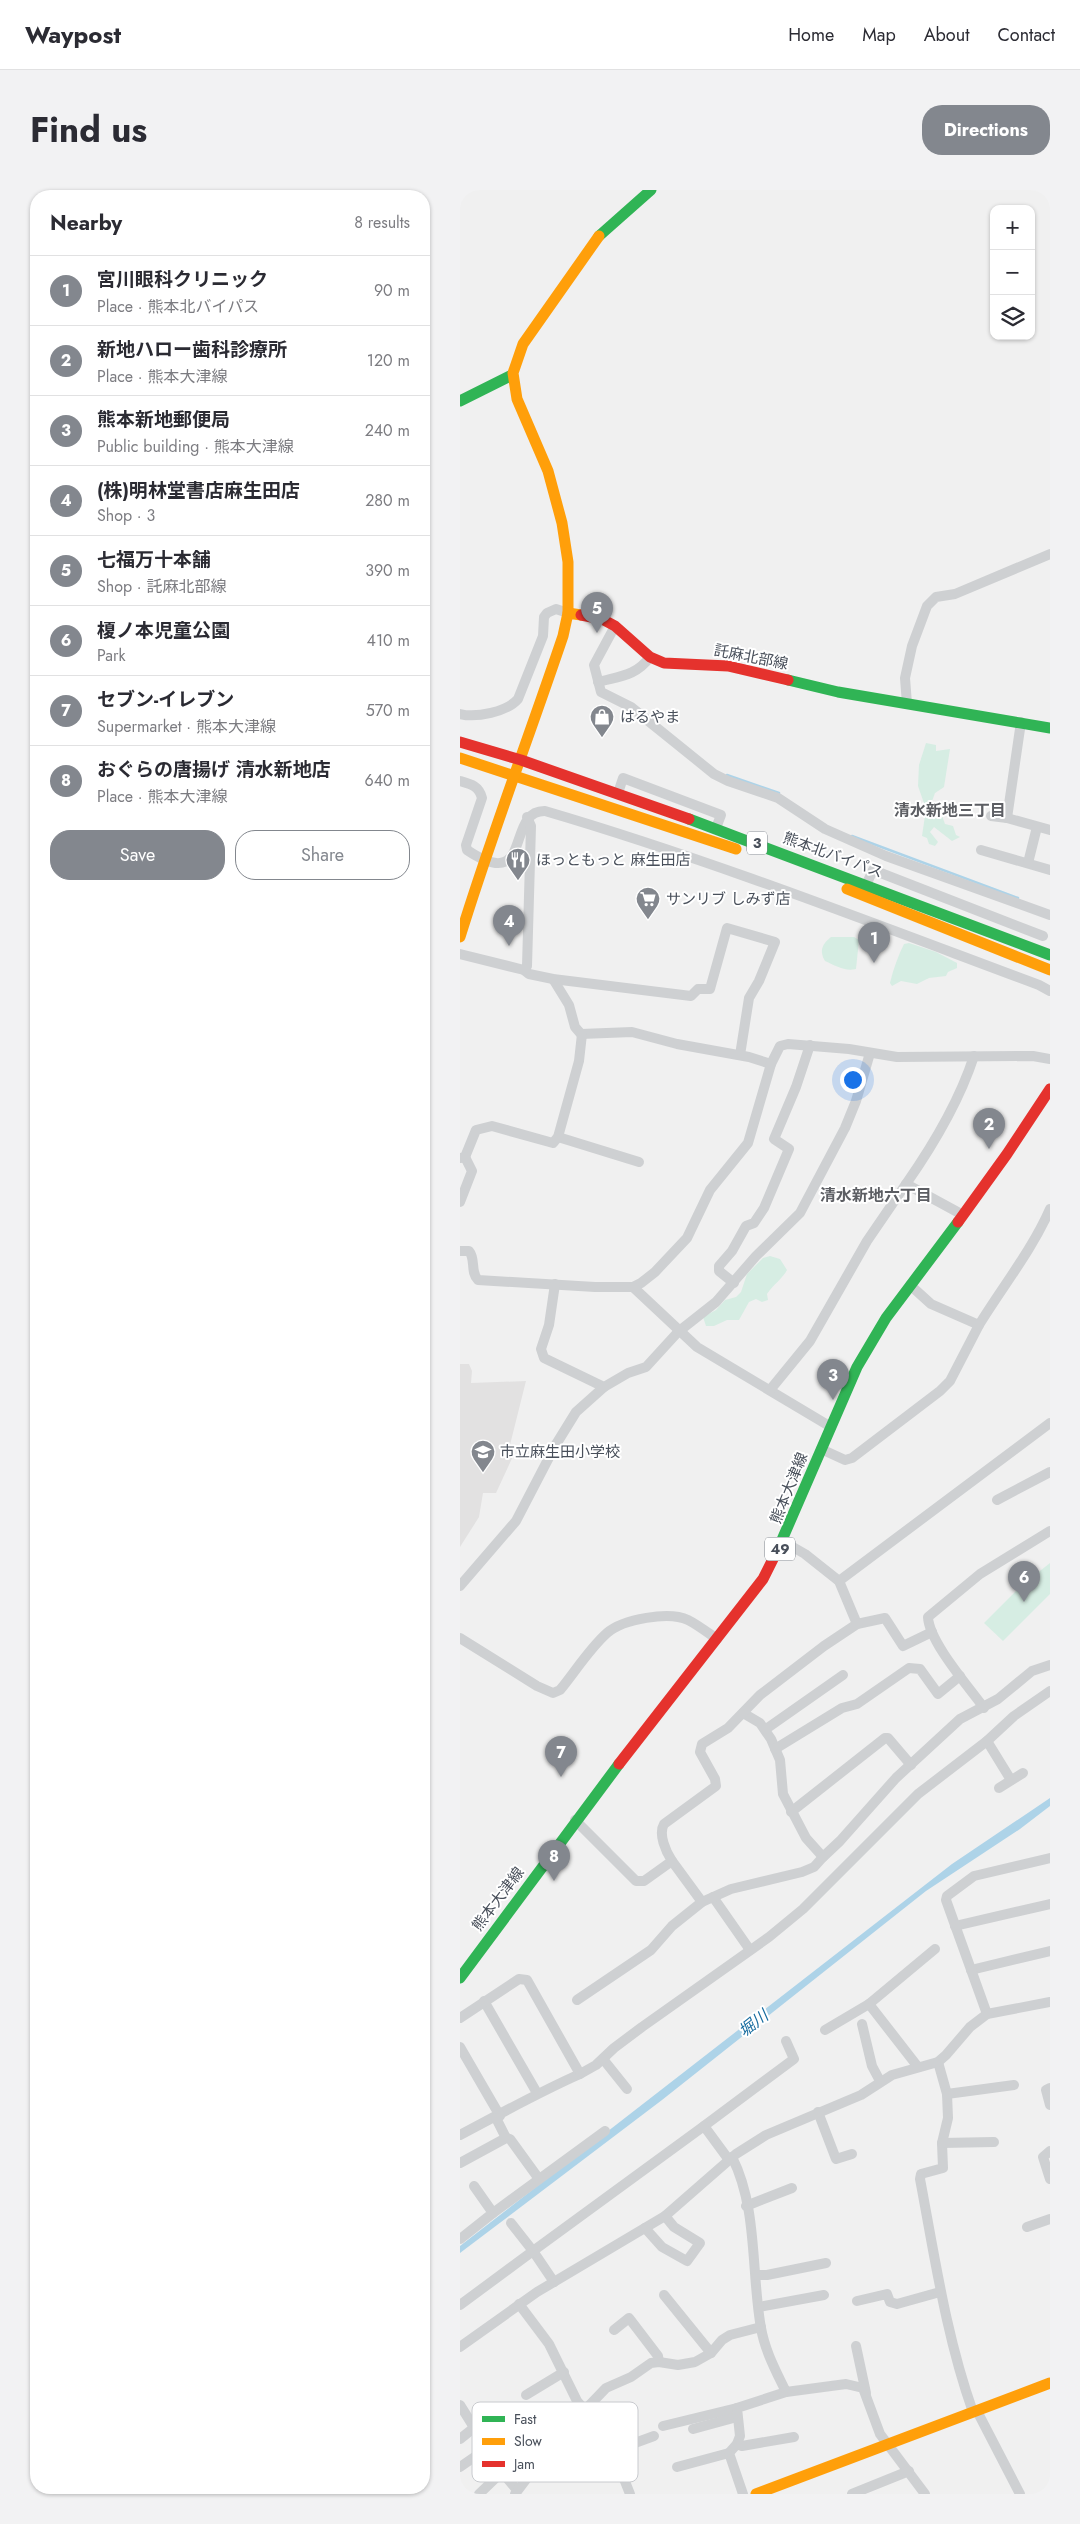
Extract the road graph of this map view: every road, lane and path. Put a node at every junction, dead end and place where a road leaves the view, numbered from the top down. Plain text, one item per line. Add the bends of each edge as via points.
1 (651, 190) edge
2 (512, 375) junction
3 (460, 401) edge
4 (1050, 554) edge
5 (568, 613) junction
6 (615, 626) junction
7 (650, 657) junction
8 (598, 682) junction
9 (907, 704) junction
10 (460, 714) edge
11 (1021, 722) junction
12 (1050, 728) edge
13 (460, 742) edge
14 (460, 758) edge
15 (521, 760) junction
16 (516, 776) junction
17 (460, 780) edge
18 (991, 816) dead end
19 (527, 817) junction
20 (1007, 818) junction
21 (1037, 827) junction
22 (1050, 830) edge
23 (981, 850) dead end
24 (484, 860) junction
25 (1028, 863) junction
26 (1050, 870) edge
27 (867, 883) junction
28 (985, 913) junction
29 (1050, 914) edge
30 (980, 926) junction
31 (1043, 936) dead end
32 (460, 937) edge
33 (460, 954) edge
34 (1050, 955) edge
35 (524, 970) junction
36 (1050, 970) edge
37 (553, 979) junction
38 (1050, 992) edge
39 (582, 1034) junction
40 (810, 1045) junction
41 (870, 1053) junction
42 (740, 1055) junction
43 (974, 1056) junction
44 (1050, 1058) edge
45 (772, 1064) junction
46 (1050, 1089) edge
47 (558, 1137) junction
48 (462, 1158) edge
49 (639, 1162) dead end
50 (906, 1184) junction
51 (460, 1202) edge
52 (1050, 1209) edge
53 (962, 1215) junction
54 (460, 1251) edge
55 (734, 1283) junction
56 (555, 1284) junction
57 (910, 1285) junction
58 (633, 1287) junction
59 (979, 1325) junction
60 (678, 1332) junction
61 (604, 1388) junction
62 (770, 1390) junction
63 (1050, 1423) edge
64 (831, 1427) junction
65 (821, 1449) junction
66 (1050, 1472) edge
67 (997, 1500) dead end
68 (1050, 1531) edge
69 (784, 1542) junction
70 (838, 1581) junction
71 (460, 1586) edge
72 (857, 1624) junction
73 (932, 1632) junction
74 (460, 1638) edge
75 (717, 1639) junction
76 (1050, 1665) edge
77 (843, 1675) dead end
78 (960, 1676) junction
79 (1050, 1691) edge
80 (984, 1708) junction
81 (743, 1713) junction
82 (766, 1729) junction
83 (987, 1741) junction
84 (775, 1749) junction
85 (911, 1765) junction
86 (1023, 1773) dead end
87 (1011, 1780) junction
88 (999, 1788) dead end
89 (791, 1812) junction
90 (575, 1820) junction
91 (822, 1858) junction
92 (1050, 1858) edge
93 (672, 1861) junction
94 (713, 1897) junction
95 (702, 1902) junction
96 (1050, 1904) edge
97 (956, 1926) junction
98 (935, 1949) dead end
99 (750, 1950) junction
100 (1050, 1951) edge
101 (971, 1970) junction
102 (460, 1978) edge
103 (576, 2000) dead end
104 (484, 2001) junction
105 (1050, 2002) edge
106 (868, 2004) junction
107 (987, 2014) junction
108 (460, 2018) edge
109 (862, 2024) dead end
110 (825, 2030) dead end
111 (786, 2041) dead end
112 (460, 2047) edge
113 (602, 2059) junction
114 (938, 2062) junction
115 (918, 2067) junction
116 (580, 2074) junction
117 (880, 2080) junction
118 (1014, 2085) dead end
119 (1050, 2088) edge
120 (626, 2089) dead end
121 (537, 2093) junction
122 (947, 2094) junction
123 (1050, 2105) edge
124 (818, 2112) junction
125 (498, 2117) junction
126 (704, 2126) junction
127 (605, 2131) dead end
128 (460, 2135) edge
129 (506, 2138) junction
130 (994, 2142) dead end
131 (942, 2143) junction
132 (1050, 2151) edge
133 (852, 2154) dead end
134 (730, 2159) junction
135 (460, 2163) edge
136 (539, 2179) junction
137 (1050, 2180) edge
138 (474, 2186) dead end
139 (792, 2188) dead end
140 (746, 2206) junction
141 (493, 2213) junction
142 (665, 2216) junction
143 (1050, 2218) edge
144 (512, 2224) dead end
145 (1027, 2226) dead end
146 (645, 2228) junction
147 (460, 2239) edge
148 (533, 2251) junction
149 (826, 2263) dead end
150 (756, 2275) junction
151 (554, 2282) junction
152 (940, 2292) junction
153 (664, 2295) dead end
154 (824, 2295) dead end
155 (857, 2301) dead end
156 (518, 2304) junction
157 (460, 2305) edge
158 (759, 2307) junction
159 (761, 2328) junction
160 (614, 2330) dead end
161 (856, 2346) dead end
162 (460, 2348) edge
163 (711, 2353) junction
164 (659, 2362) junction
165 (564, 2372) junction
166 (1050, 2383) edge
167 (786, 2392) junction
168 (866, 2393) junction
169 (526, 2395) dead end
170 (579, 2402) edge
171 (594, 2402) edge
172 (460, 2405) edge
173 (975, 2411) junction
174 (737, 2412) junction
175 (472, 2423) edge
176 (663, 2426) dead end
177 (472, 2429) edge
178 (693, 2429) dead end
179 (654, 2436) dead end
180 (794, 2438) dead end
181 (460, 2439) edge
182 (638, 2442) edge
183 (888, 2443) junction
184 (737, 2444) junction
185 (729, 2453) junction
186 (472, 2458) edge
187 (460, 2467) edge
188 (677, 2467) dead end
189 (909, 2471) junction
190 (492, 2482) edge
191 (524, 2482) edge
192 (625, 2482) edge
193 (516, 2492) edge
194 (479, 2494) edge
195 (630, 2494) edge
196 (742, 2494) edge
197 (756, 2494) edge
198 (852, 2494) edge
199 (925, 2494) edge
200 (1020, 2494) edge

1 - 2 main road via 594,240 523,344
2 - 3 main road
2 - 5 main road via 559,510 567,545
4 - 9 street via 955,594 936,597 927,606 912,646 905,678
5 - 6 main road, 託麻北部線 via 602,619
5 - 10 street via 556,609 547,612 543,636 518,699 512,706 471,717
5 - 15 main road
6 - 7 main road, 託麻北部線
6 - 8 street via 594,665
7 - 8 street via 635,673
7 - 9 main road, 託麻北部線 via 679,664 728,666 838,692
8 - 29 street via 606,696 631,707 714,774 778,798 825,829 886,856
9 - 11 main road, 託麻北部線
11 - 12 main road, 託麻北部線
11 - 20 street
13 - 15 main road, 熊本北バイパス / 3
14 - 16 main road, 熊本北バイパス / 3
15 - 16 main road
15 - 27 main road, 熊本北バイパス / 3
16 - 24 main road
16 - 36 main road, 熊本北バイパス / 3 via 772,862
17 - 24 street via 480,791 482,798 466,845 467,850
18 - 20 street
19 - 24 street via 509,861
19 - 35 street via 531,826 530,909 527,966
19 - 38 street via 532,812 545,811 628,835 811,900 1039,985
20 - 21 street
21 - 22 street
21 - 25 street
23 - 25 street
24 - 32 main road
25 - 26 street
27 - 28 street via 873,870
27 - 30 main road, 熊本北バイパス / 3
28 - 30 street
28 - 31 street
30 - 34 main road, 熊本北バイパス / 3
33 - 35 street
35 - 37 street
37 - 39 street via 569,1005 575,1027
37 - 42 street via 691,996 698,990 710,989 727,928 775,942 749,998
39 - 42 street via 632,1032
39 - 47 street via 579,1061
40 - 41 street
40 - 45 street via 780,1046
40 - 55 street via 774,1139 789,1150 779,1175 754,1223 746,1226 719,1266 719,1271
41 - 43 street via 897,1058
41 - 55 street via 845,1128 800,1213 756,1256
42 - 45 street
43 - 44 street
43 - 50 street via 963,1090 928,1153
45 - 58 street via 748,1142 710,1190 687,1238 655,1272
46 - 53 main road, 熊本大津線 / 49 via 1018,1141
47 - 48 street via 553,1144 488,1126 476,1130
47 - 49 street
48 - 51 street via 472,1171
50 - 53 street
50 - 62 street via 867,1241 810,1342
52 - 59 street via 1023,1260
53 - 57 main road, 熊本大津線 / 49
54 - 56 street via 472,1254 474,1275 478,1280
55 - 60 street
56 - 58 street
56 - 61 street via 550,1324 541,1355
57 - 59 street via 931,1304
57 - 64 main road, 熊本大津線 / 49 via 872,1340
58 - 60 street
59 - 65 street via 958,1368 940,1391 852,1458 845,1460
60 - 61 street via 646,1368 628,1373
60 - 62 street via 697,1348
61 - 71 street via 576,1412 516,1521
62 - 64 street
63 - 70 street
64 - 65 main road, 熊本大津線 / 49
65 - 69 main road, 熊本大津線 / 49
66 - 67 street
68 - 73 street via 980,1574 932,1612 928,1617
69 - 70 street via 805,1554
69 - 75 main road, 熊本大津線 / 49 via 756,1591
70 - 72 street
72 - 73 street via 885,1618 903,1646
72 - 81 street via 799,1663 760,1694
73 - 78 street
74 - 75 street via 553,1694 560,1690 608,1632 630,1622 651,1616 679,1617
75 - 90 main road, 熊本大津線 / 49
76 - 80 street via 1032,1671
77 - 82 street
78 - 80 street
78 - 84 street via 938,1694 920,1669 909,1668 857,1704 842,1708
79 - 83 street via 1014,1716
80 - 85 street via 960,1719
81 - 82 street
81 - 93 street via 728,1728 700,1746 716,1786 662,1827 666,1851
82 - 84 street
83 - 87 street
83 - 99 street via 918,1794 802,1909
84 - 89 street via 782,1772 782,1794
85 - 89 street via 885,1738
85 - 91 street
86 - 87 street
87 - 88 street
89 - 91 street
90 - 93 street via 636,1881 644,1881
90 - 102 main road, 熊本大津線 / 49
91 - 94 street via 814,1867 802,1872 731,1889
92 - 97 street via 974,1876 947,1896
93 - 95 street
94 - 95 street
94 - 99 street
95 - 103 street via 672,1926 651,1950
96 - 97 street
97 - 101 street
98 - 106 street
99 - 113 street
100 - 101 street
101 - 107 street
104 - 108 street
104 - 116 street via 519,1978 527,1980
104 - 121 street
105 - 107 street
106 - 110 street
106 - 115 street
107 - 114 street via 970,2027
109 - 117 street via 872,2066
111 - 126 street via 794,2059
112 - 125 street
113 - 116 street
113 - 120 street
114 - 115 street
114 - 122 street
115 - 117 street
116 - 121 street
117 - 124 street via 861,2095
118 - 122 street
119 - 123 street via 1046,2090
121 - 125 street
122 - 131 street via 948,2118
124 - 133 street via 836,2159
124 - 134 street via 766,2135
125 - 128 street
125 - 129 street
126 - 134 street
126 - 148 street
127 - 136 street
129 - 135 street
129 - 136 street
130 - 131 street
131 - 152 street via 943,2168 920,2177
132 - 137 street via 1043,2157
134 - 140 street via 737,2167
134 - 142 street
136 - 141 street
138 - 141 street
139 - 140 street
140 - 150 street
141 - 147 street
142 - 146 street
142 - 146 street via 674,2227 700,2243 688,2262 662,2247
143 - 145 street
144 - 148 street
146 - 151 street
148 - 151 street
148 - 157 street
149 - 150 street
150 - 158 street
151 - 156 street
152 - 155 street via 897,2304 890,2302 887,2294
152 - 173 street via 956,2363
153 - 163 street
154 - 158 street
156 - 162 street
156 - 165 street via 538,2328
158 - 159 street
159 - 163 street via 730,2335
159 - 167 street via 768,2356
160 - 164 street via 629,2318 658,2356
161 - 168 street
163 - 164 street via 687,2364
164 - 171 street via 645,2366 631,2378 606,2388
165 - 169 street
165 - 170 street
166 - 173 main road
167 - 168 street via 846,2384 859,2386
167 - 174 street
168 - 183 street via 875,2423
172 - 175 street
173 - 183 main road
173 - 200 street
174 - 176 street
174 - 178 street
174 - 184 street via 740,2436
177 - 181 street
179 - 182 street
180 - 184 street via 742,2446
183 - 189 street
183 - 197 main road
184 - 185 street
185 - 188 street
185 - 196 street
186 - 187 street
189 - 198 street
189 - 199 street
190 - 194 street
191 - 193 street
192 - 195 street

